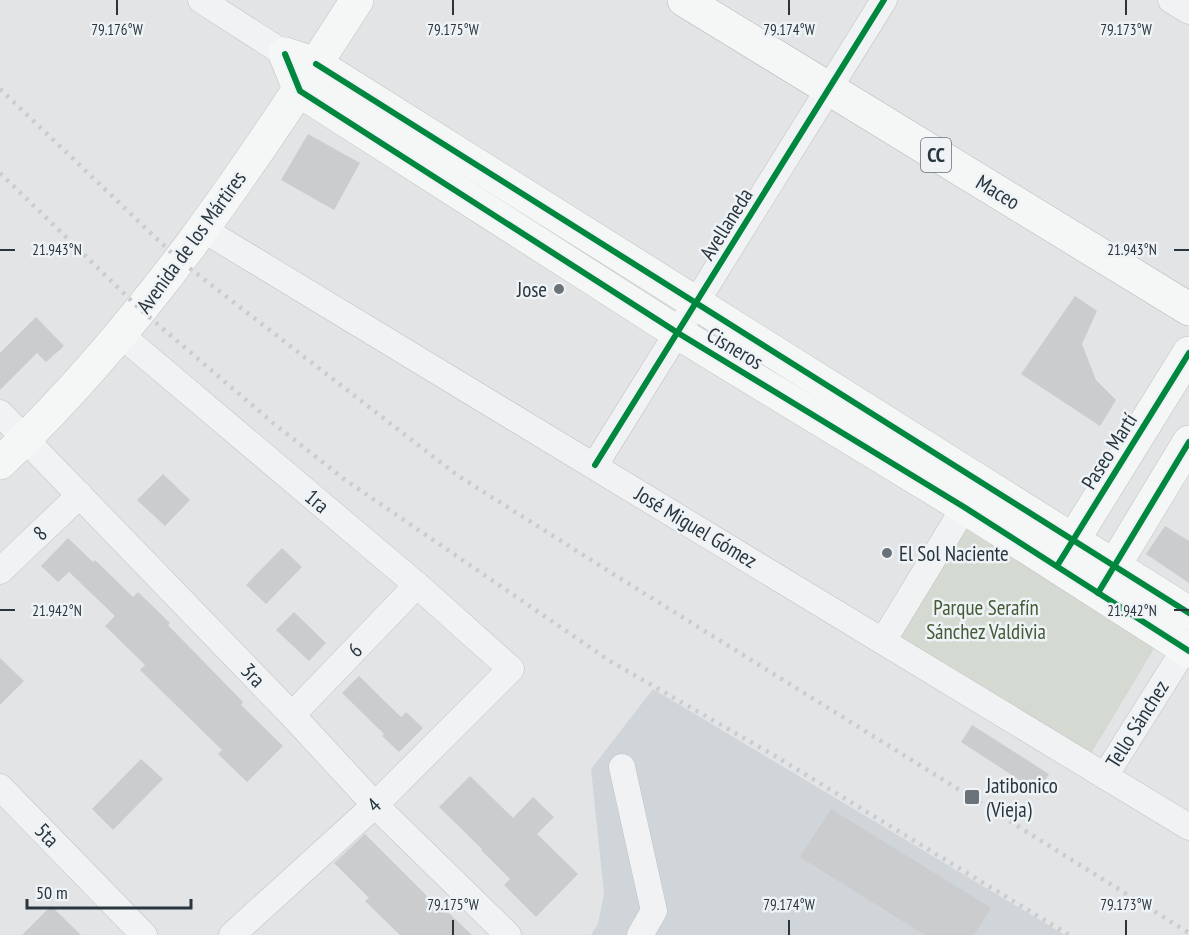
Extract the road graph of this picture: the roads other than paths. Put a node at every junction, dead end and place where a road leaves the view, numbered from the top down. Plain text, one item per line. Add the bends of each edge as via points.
1 (201, 0) edge
2 (357, 0) edge
3 (684, 0) edge
4 (884, 0) edge
5 (1171, 0) edge
6 (1189, 10) edge
7 (285, 54) junction
8 (316, 64) junction
9 (828, 90) junction
10 (300, 91) junction
11 (201, 228) junction
12 (696, 303) junction
13 (1189, 309) edge
14 (678, 333) junction
15 (121, 335) junction
16 (1189, 353) edge
17 (0, 413) edge
18 (25, 440) junction
19 (1189, 442) edge
20 (0, 464) edge
21 (595, 465) junction
22 (80, 495) junction
23 (972, 495) junction
24 (1065, 553) junction
25 (0, 571) edge
26 (1105, 580) junction
27 (417, 585) junction
28 (1189, 613) edge
29 (883, 641) junction
30 (1188, 647) edge
31 (511, 669) joint
32 (292, 715) junction
33 (622, 767) dead end
34 (1105, 776) junction
35 (0, 787) edge
36 (375, 805) junction
37 (1189, 827) edge
38 (144, 935) edge
39 (232, 935) edge
40 (508, 935) edge
41 (640, 935) edge

1 - 7 street, Cisneros
2 - 8 main road, Avenida de los Mártires
3 - 9 main road, Maceo / CC
4 - 9 street, Avellaneda
5 - 6 street
7 - 8 main road, Cisneros
7 - 10 main road
8 - 10 main road, Avenida de los Mártires
8 - 12 main road, Cisneros
9 - 12 street, Avellaneda
9 - 13 main road, Maceo / CC
10 - 11 main road, Avenida de los Mártires
10 - 14 main road, Cisneros
11 - 15 main road, Avenida de los Mártires
11 - 21 street, José Miguel Gómez
12 - 14 street, Avellaneda
12 - 23 main road, Cisneros
14 - 21 street, Avellaneda
14 - 23 main road, Cisneros
15 - 18 main road, Avenida de los Mártires
15 - 27 street, 1ra
16 - 24 main road, Paseo Martí
17 - 18 street, 3ra
18 - 20 main road, Avenida de los Mártires
18 - 22 street, 3ra
19 - 26 main road
21 - 29 street, José Miguel Gómez
22 - 25 street, 8
22 - 32 street, 3ra
23 - 24 main road, Cisneros
23 - 29 street
24 - 26 main road, Cisneros
26 - 28 main road, Cisneros
26 - 30 main road, Cisneros
27 - 31 street, 1ra
27 - 32 street, 6
29 - 34 street, José Miguel Gómez
30 - 34 street, Tello Sánchez
31 - 36 street, 4
32 - 36 street, 3ra
33 - 41 street via 654,911
34 - 37 street, José Miguel Gómez
35 - 38 street, 5ta
36 - 39 street, 4
36 - 40 street, 3ra

